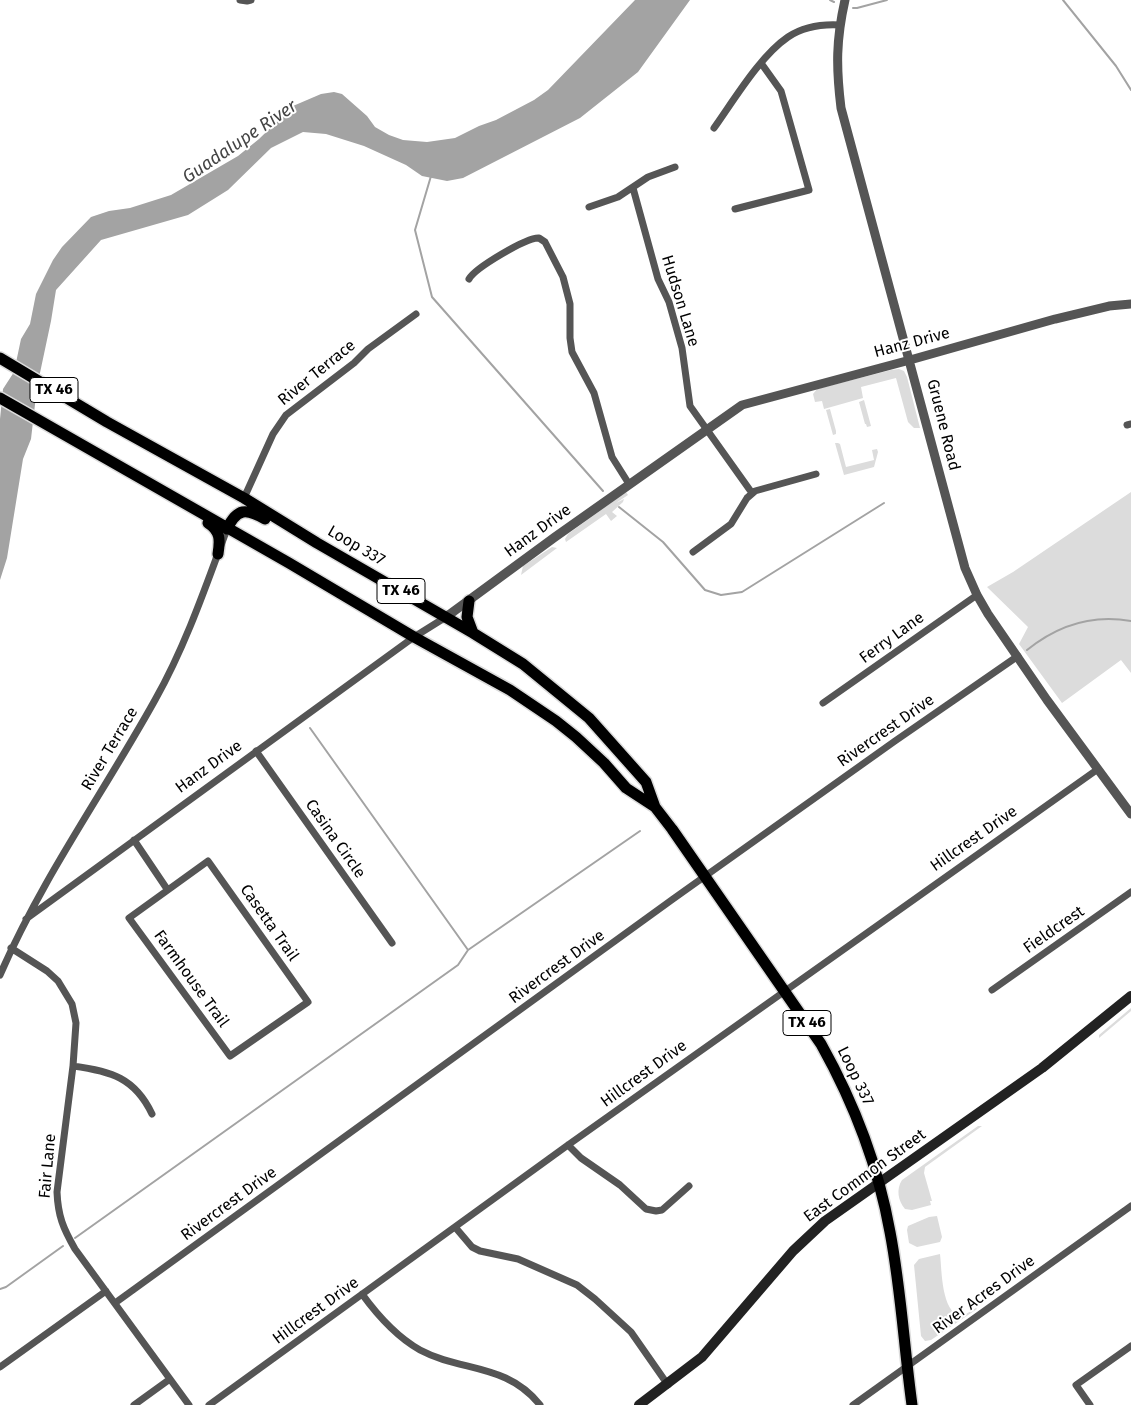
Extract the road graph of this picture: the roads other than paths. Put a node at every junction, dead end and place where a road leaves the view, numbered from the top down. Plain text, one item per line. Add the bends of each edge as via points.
1 (241, 0) edge
2 (251, 0) edge
3 (846, 0) edge
4 (840, 25) junction
5 (762, 64) junction
6 (714, 128) dead end
7 (675, 167) dead end
8 (633, 188) junction
9 (589, 207) dead end
10 (736, 209) dead end
11 (469, 279) dead end
12 (1131, 304) edge
13 (416, 314) dead end
14 (0, 358) edge
15 (910, 360) junction
16 (0, 398) edge
17 (706, 429) junction
18 (816, 474) dead end
19 (629, 484) junction
20 (152, 485) junction
21 (752, 493) junction
22 (244, 498) junction
23 (227, 528) junction
24 (245, 539) junction
25 (326, 548) junction
26 (693, 552) dead end
27 (218, 554) junction
28 (977, 595) junction
29 (469, 601) junction
30 (446, 617) junction
31 (473, 632) junction
32 (414, 637) junction
33 (1018, 656) junction
34 (822, 703) dead end
35 (256, 752) junction
36 (1098, 769) junction
37 (655, 808) junction
38 (1131, 814) edge
39 (134, 840) junction
40 (705, 878) junction
41 (167, 889) junction
42 (1131, 892) edge
43 (26, 919) junction
44 (392, 942) dead end
45 (11, 948) junction
46 (0, 975) edge
47 (992, 990) dead end
48 (784, 992) junction
49 (1131, 996) edge
50 (230, 1056) joint
51 (73, 1066) junction
52 (152, 1114) dead end
53 (568, 1145) junction
54 (878, 1184) junction
55 (690, 1186) dead end
56 (1131, 1206) edge
57 (456, 1227) junction
58 (106, 1291) junction
59 (362, 1294) junction
60 (115, 1303) junction
61 (1131, 1346) edge
62 (907, 1366) junction
63 (0, 1367) edge
64 (170, 1379) junction
65 (668, 1385) junction
66 (134, 1405) edge
67 (189, 1405) edge
68 (209, 1405) edge
69 (540, 1405) edge
70 (639, 1405) edge
71 (853, 1405) edge
72 (912, 1405) edge
73 (1090, 1405) edge

1 - 2 street
3 - 4 street, Gruene Road
4 - 5 street via 810,27 788,36
4 - 15 street, Gruene Road via 837,76 841,108
5 - 6 street
5 - 10 street via 781,91 810,190
7 - 8 street via 648,177
8 - 9 street via 618,198
8 - 17 street, Hudson Lane via 658,279 669,302 682,348 688,400
11 - 19 street via 480,267 532,238 545,242 560,271 569,299 572,352 594,393 612,457
12 - 15 street, Hanz Drive via 1055,319
13 - 22 street, River Terrace via 286,415 273,434
14 - 22 main road, Loop 337 / TX 46
15 - 17 street, Hanz Drive via 752,401 732,410
15 - 28 street, Gruene Road via 959,548
16 - 20 main road, Loop 337 / TX 46
17 - 19 street, Hanz Drive
17 - 21 street, Hudson Lane
18 - 21 street
19 - 29 street, Hanz Drive
20 - 23 main road, Loop 337 / TX 46
20 - 27 main road via 156,493 215,528 220,539
21 - 26 street via 732,524
22 - 25 main road, Loop 337 / TX 46
23 - 24 main road, Loop 337 / TX 46
23 - 25 main road via 235,516 245,511 311,546
23 - 27 street, River Terrace
24 - 27 main road via 234,540
24 - 32 main road, Loop 337 / TX 46
25 - 30 main road, Loop 337 / TX 46
27 - 43 street, River Terrace via 156,700
28 - 33 street, Gruene Road
28 - 34 street, Ferry Lane
29 - 30 street, Hanz Drive
29 - 31 main road via 467,614
30 - 31 main road, Loop 337 / TX 46
30 - 32 street, Hanz Drive
31 - 37 main road, Loop 337 / TX 46 via 523,664 589,718 646,782
32 - 35 street, Hanz Drive
32 - 37 main road, Loop 337 / TX 46 via 510,690 556,721 604,763 626,788
33 - 36 street, Gruene Road via 1046,700
33 - 40 street, Rivercrest Drive
35 - 39 street, Hanz Drive
35 - 44 street, Casina Circle
36 - 38 street, Gruene Road
36 - 48 street, Hillcrest Drive
37 - 40 main road, Loop 337 / TX 46
39 - 41 street
39 - 43 street, Hanz Drive
40 - 48 main road, Loop 337 / TX 46
40 - 60 street, Rivercrest Drive
41 - 50 street, Farmhouse Trail via 129,918
41 - 50 street, Casetta Trail via 208,861 308,1002
42 - 47 street, Fieldcrest
43 - 45 street, River Terrace
45 - 46 street, River Terrace
45 - 51 street, Fair Lane via 47,971 67,994 76,1023
48 - 53 street, Hillcrest Drive
48 - 54 main road, Loop 337 / TX 46 via 821,1044 843,1085 862,1127
49 - 54 main road, East Common Street via 1048,1064
51 - 52 street via 117,1076 145,1099
51 - 58 street, Fair Lane via 58,1208 64,1230 75,1250
53 - 55 street via 646,1209 662,1210
53 - 57 street, Hillcrest Drive
54 - 62 main road, Loop 337 / TX 46 via 890,1233
54 - 65 main road, East Common Street via 808,1236 702,1357
56 - 62 street, River Acres Drive
57 - 59 street, Hillcrest Drive
57 - 65 street via 472,1247 518,1259 577,1285 631,1332
58 - 60 street, Fair Lane
58 - 63 street
59 - 68 street, Hillcrest Drive
59 - 69 street via 389,1325 421,1350 496,1373 522,1388
60 - 64 street, Fair Lane
61 - 73 street via 1076,1385
62 - 71 street, River Acres Drive
62 - 72 main road, Loop 337 / TX 46
64 - 66 street
64 - 67 street, Fair Lane
65 - 70 main road, East Common Street

